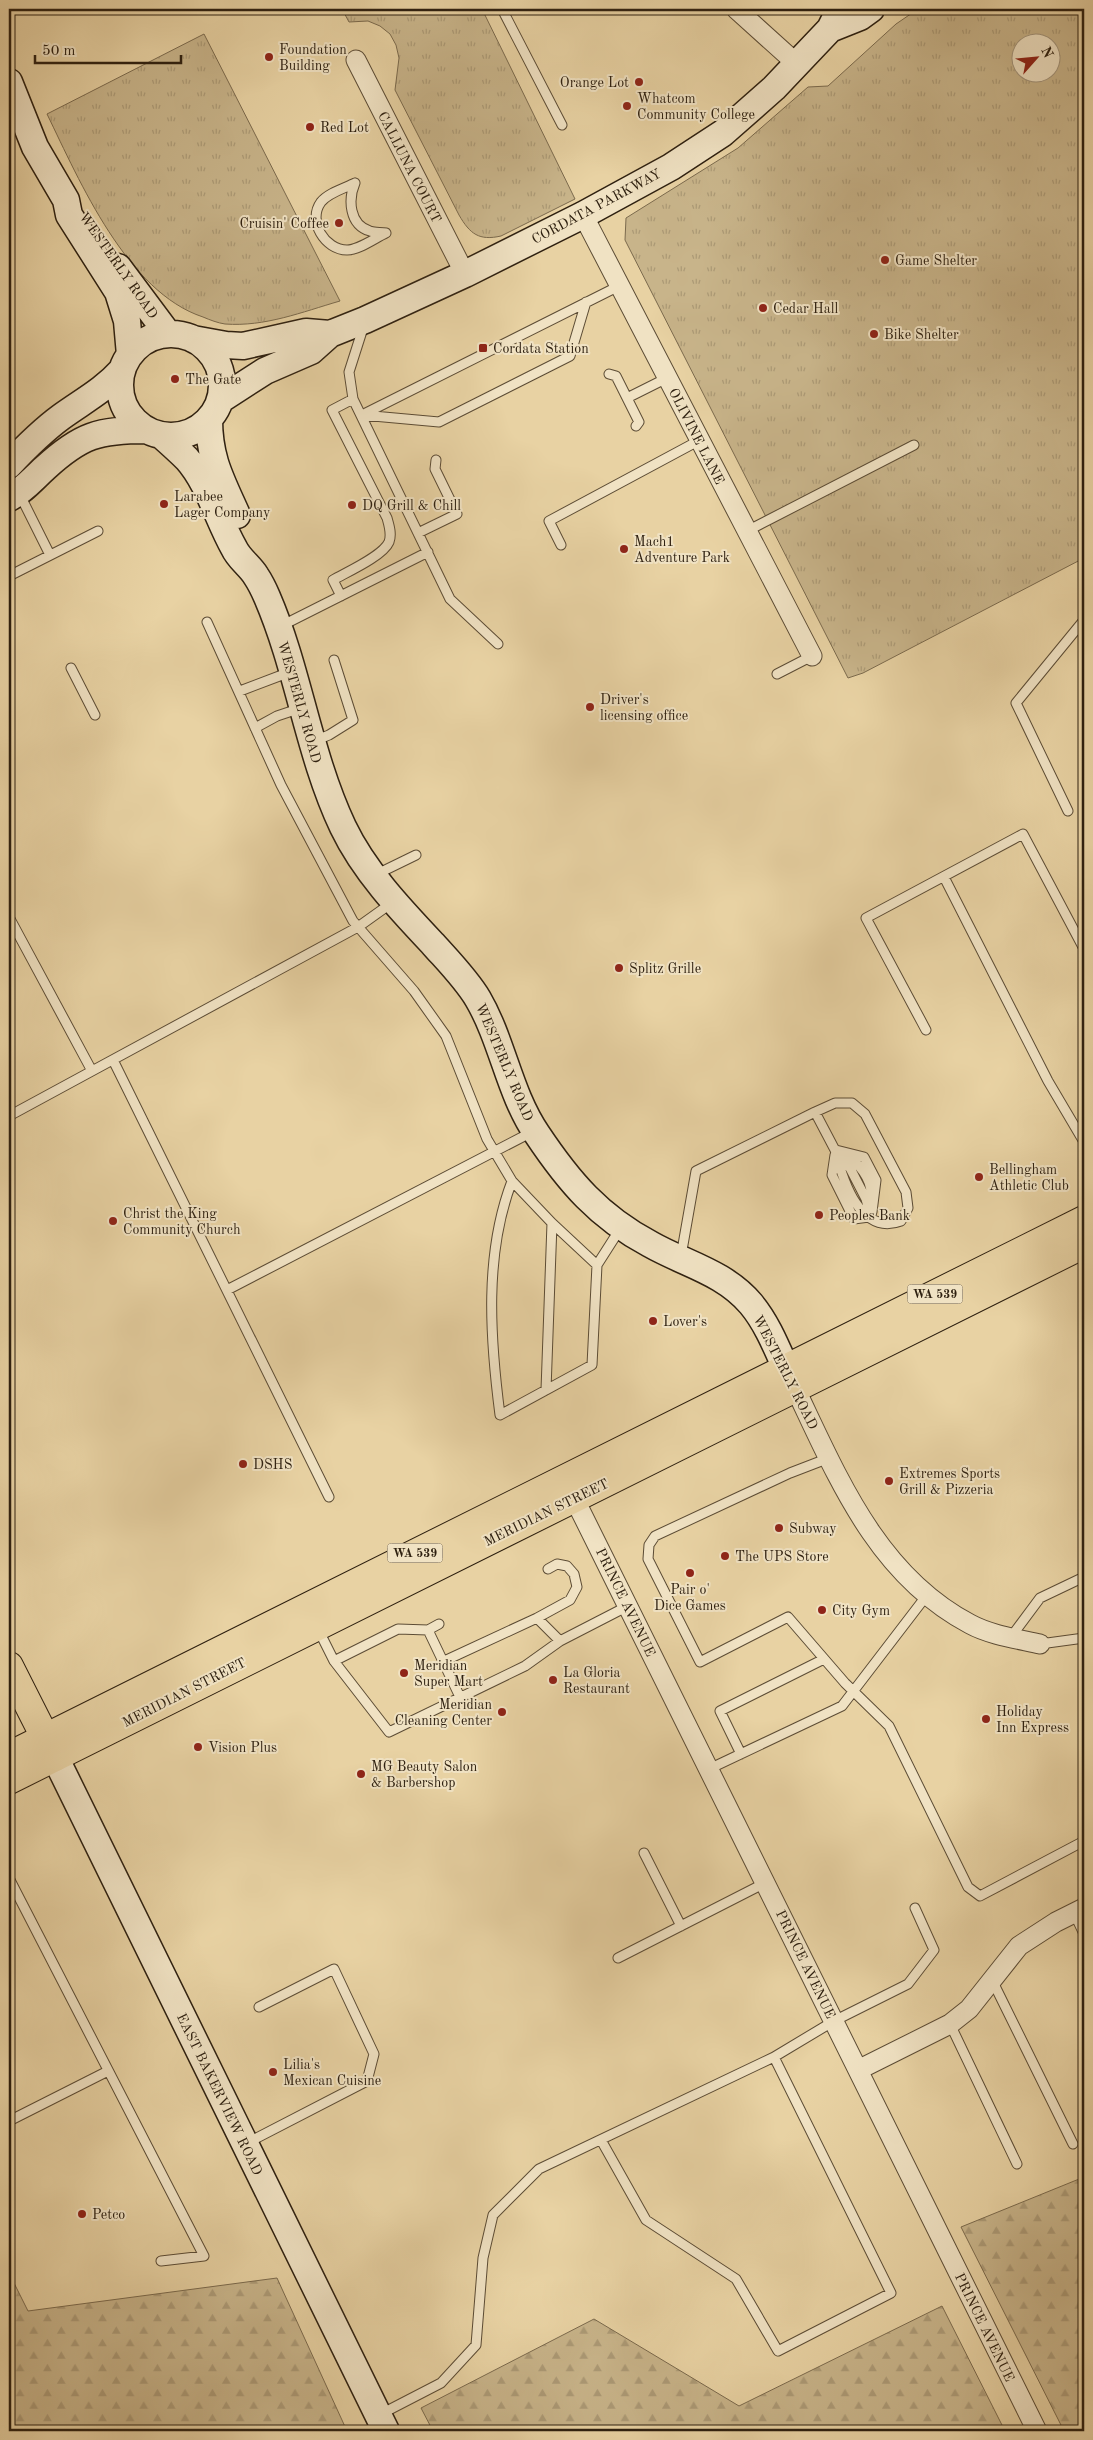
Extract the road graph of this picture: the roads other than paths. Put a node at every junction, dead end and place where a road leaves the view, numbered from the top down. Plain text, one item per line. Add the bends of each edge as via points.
1 (502, 9) edge
2 (736, 9) edge
3 (871, 9) edge
4 (835, 19) edge
5 (356, 60) dead end
6 (797, 64) junction
7 (9, 82) edge
8 (562, 125) dead end
9 (355, 182) joint
10 (66, 200) junction
11 (584, 214) junction
12 (465, 274) junction
13 (619, 286) junction
14 (586, 302) junction
15 (365, 320) junction
16 (330, 334) junction
17 (179, 336) junction
18 (126, 362) junction
19 (609, 374) dead end
20 (667, 378) junction
21 (627, 398) junction
22 (353, 399) junction
23 (215, 409) junction
24 (362, 416) junction
25 (636, 426) dead end
26 (154, 433) junction
27 (700, 440) junction
28 (914, 445) dead end
29 (436, 460) dead end
30 (9, 465) edge
31 (14, 496) edge
32 (98, 531) dead end
33 (747, 531) junction
34 (418, 532) junction
35 (561, 545) dead end
36 (428, 552) junction
37 (50, 555) junction
38 (256, 574) junction
39 (9, 576) edge
40 (341, 596) junction
41 (1084, 620) edge
42 (207, 622) dead end
43 (278, 627) junction
44 (498, 644) dead end
45 (812, 656) joint
46 (334, 660) dead end
47 (71, 668) dead end
48 (292, 671) junction
49 (777, 674) dead end
50 (240, 691) junction
51 (301, 708) junction
52 (95, 714) dead end
53 (256, 728) junction
54 (311, 742) junction
55 (1068, 811) dead end
56 (416, 855) dead end
57 (375, 876) junction
58 (944, 877) junction
59 (395, 901) junction
60 (9, 917) edge
61 (358, 927) junction
62 (1084, 949) edge
63 (926, 1030) dead end
64 (113, 1060) junction
65 (92, 1071) junction
66 (815, 1112) junction
67 (9, 1116) edge
68 (535, 1131) junction
69 (1084, 1142) edge
70 (836, 1150) junction
71 (494, 1153) junction
72 (512, 1181) junction
73 (871, 1217) junction
74 (1084, 1220) edge
75 (552, 1223) junction
76 (621, 1228) junction
77 (1084, 1232) edge
78 (1084, 1244) edge
79 (681, 1259) junction
80 (597, 1265) junction
81 (227, 1290) junction
82 (971, 1300) junction
83 (790, 1378) junction
84 (546, 1390) junction
85 (645, 1439) junction
86 (829, 1458) junction
87 (329, 1497) dead end
88 (574, 1498) junction
89 (548, 1569) dead end
90 (1084, 1577) edge
91 (927, 1595) junction
92 (628, 1606) junction
93 (538, 1618) junction
94 (439, 1624) dead end
95 (316, 1626) junction
96 (428, 1630) junction
97 (1011, 1637) junction
98 (1084, 1638) edge
99 (560, 1641) junction
100 (1040, 1644) joint
101 (824, 1659) junction
102 (334, 1661) junction
103 (442, 1662) junction
104 (9, 1666) edge
105 (853, 1690) junction
106 (460, 1697) junction
107 (50, 1747) junction
108 (741, 1754) junction
109 (9, 1756) edge
110 (709, 1769) junction
111 (9, 1780) edge
112 (1084, 1841) edge
113 (644, 1853) dead end
114 (9, 1878) edge
115 (765, 1883) junction
116 (915, 1908) dead end
117 (1079, 1911) edge
118 (681, 1926) junction
119 (1084, 1934) edge
120 (618, 1958) dead end
121 (992, 1980) junction
122 (259, 2007) dead end
123 (834, 2021) junction
124 (950, 2024) junction
125 (774, 2057) junction
126 (858, 2070) junction
127 (108, 2071) junction
128 (9, 2121) edge
129 (600, 2140) junction
130 (1073, 2144) dead end
131 (245, 2145) junction
132 (1016, 2164) dead end
133 (161, 2261) dead end
134 (382, 2423) edge
135 (1037, 2431) edge

1 - 8 lane
2 - 6 street
3 - 4 street, CORDATA PARKWAY via 860,16
4 - 6 street, CORDATA PARKWAY
5 - 12 street, CALLUNA COURT
6 - 11 street, CORDATA PARKWAY via 723,133 672,167
7 - 10 street, WESTERLY ROAD via 35,147
9 - 9 lane via 322,201 316,211 317,226 333,248 348,251 386,232 368,231 358,223 349,195
10 - 17 street, WESTERLY ROAD via 80,209 127,281
10 - 18 street, WESTERLY ROAD via 69,215 118,292 127,321
11 - 12 street, CORDATA PARKWAY
11 - 13 street, OLIVINE LANE
12 - 15 street, CORDATA PARKWAY
13 - 14 lane
13 - 20 street, OLIVINE LANE
14 - 24 lane
14 - 24 lane via 570,356 438,422
15 - 16 street, CORDATA PARKWAY
15 - 22 lane via 349,372
16 - 17 street, CORDATA PARKWAY via 306,332 243,346
16 - 23 street, CORDATA PARKWAY via 311,351 257,375
17 - 18 street via 154,337 140,344
17 - 23 street via 203,346 213,357 221,378
18 - 26 street via 120,387 124,404 133,419
18 - 30 street via 106,387 37,437
19 - 21 lane via 616,376
20 - 21 lane
20 - 27 street, OLIVINE LANE
21 - 25 lane via 639,422
22 - 24 lane
22 - 40 lane via 332,410 387,518 390,541 383,551 333,580
23 - 26 street via 199,428 188,433
23 - 38 street, WESTERLY ROAD via 210,444 216,468 250,542
24 - 34 lane
26 - 31 street via 109,431 77,441
26 - 38 street, WESTERLY ROAD via 188,460 235,551
27 - 33 street, OLIVINE LANE
27 - 35 lane via 549,521
28 - 33 lane
29 - 34 lane via 435,469 456,514
31 - 37 lane
32 - 37 lane
33 - 45 street, OLIVINE LANE
34 - 36 lane
36 - 40 lane
36 - 44 lane via 450,599
37 - 39 lane
38 - 43 street, WESTERLY ROAD
40 - 43 lane
41 - 55 lane via 1016,703
42 - 50 lane
43 - 48 street, WESTERLY ROAD
45 - 49 lane
46 - 54 lane via 353,720
47 - 52 lane
48 - 50 lane
48 - 51 street, WESTERLY ROAD
50 - 53 lane
51 - 53 lane
51 - 54 street, WESTERLY ROAD
53 - 61 lane via 285,793
54 - 57 street, WESTERLY ROAD via 320,774 345,830
56 - 57 lane
57 - 59 street, WESTERLY ROAD
58 - 62 lane via 1023,834
58 - 63 lane via 866,918
58 - 69 lane via 1048,1081
59 - 61 lane
59 - 68 street, WESTERLY ROAD via 478,998 519,1104
60 - 65 lane
61 - 64 lane
61 - 71 lane via 414,990 446,1036
64 - 65 lane
64 - 81 lane
65 - 67 lane
66 - 70 lane
66 - 73 lane via 843,1103 852,1104 865,1114 906,1192 908,1208 901,1221 891,1225 881,1225
66 - 79 lane via 696,1171
68 - 71 lane
68 - 76 street, WESTERLY ROAD via 578,1189
70 - 73 lane via 850,1168
70 - 73 lane via 832,1176 854,1219
70 - 73 lane via 864,1157 876,1180
71 - 72 lane
71 - 81 lane
72 - 75 lane
72 - 84 lane via 504,1202 493,1261 494,1365 500,1415
74 - 83 main road, MERIDIAN STREET / WA 539
75 - 80 lane
75 - 84 lane
76 - 79 street, WESTERLY ROAD
76 - 80 lane
77 - 82 main road via 998,1275
78 - 82 main road, MERIDIAN STREET / WA 539
79 - 83 street, WESTERLY ROAD via 723,1278 751,1305 768,1330
80 - 84 lane via 592,1365
81 - 87 lane
82 - 83 main road, MERIDIAN STREET / WA 539
83 - 85 main road, MERIDIAN STREET / WA 539
83 - 86 street, WESTERLY ROAD
83 - 88 main road, MERIDIAN STREET / WA 539
85 - 88 main road via 613,1467 590,1479
85 - 107 main road, MERIDIAN STREET / WA 539
86 - 91 street, WESTERLY ROAD via 864,1524 892,1561
86 - 101 lane via 656,1536 649,1545 648,1559 700,1662 788,1617
88 - 92 street, PRINCE AVENUE
88 - 95 main road, MERIDIAN STREET / WA 539
89 - 93 lane via 557,1564 567,1566 574,1574 577,1587 570,1600
90 - 97 lane via 1040,1598
91 - 97 street, WESTERLY ROAD via 971,1625
91 - 105 lane
92 - 99 lane
92 - 110 street, PRINCE AVENUE
93 - 99 lane
93 - 103 lane
94 - 96 lane
95 - 102 lane
95 - 107 main road, MERIDIAN STREET / WA 539
96 - 102 lane via 398,1629
96 - 103 lane
97 - 100 street, WESTERLY ROAD
98 - 100 lane
99 - 106 lane via 525,1666
101 - 105 lane
101 - 108 lane via 720,1710
102 - 106 lane via 388,1732
103 - 106 lane
104 - 107 main road
105 - 108 lane via 842,1706
105 - 112 lane via 889,1726 968,1887 980,1896
107 - 109 main road, MERIDIAN STREET / WA 539
107 - 111 main road, MERIDIAN STREET / WA 539
107 - 131 street, EAST BAKERVIEW ROAD
108 - 110 lane
110 - 115 street, PRINCE AVENUE
113 - 118 lane
114 - 127 lane
115 - 118 lane
115 - 123 street, PRINCE AVENUE
116 - 123 lane via 934,1950 908,1984
117 - 119 lane
117 - 121 street via 1019,1946
118 - 120 lane
121 - 124 street via 969,2009
121 - 130 lane
122 - 131 lane via 334,1969 374,2054 367,2081
123 - 125 lane
123 - 126 street, PRINCE AVENUE
124 - 126 street
124 - 132 lane
125 - 129 lane
125 - 129 lane via 891,2293 778,2351 736,2279 646,2220
126 - 135 street, PRINCE AVENUE
127 - 128 lane
127 - 133 lane via 204,2256
129 - 134 lane via 539,2169 492,2215 483,2258 476,2345 440,2383
131 - 134 street, EAST BAKERVIEW ROAD

